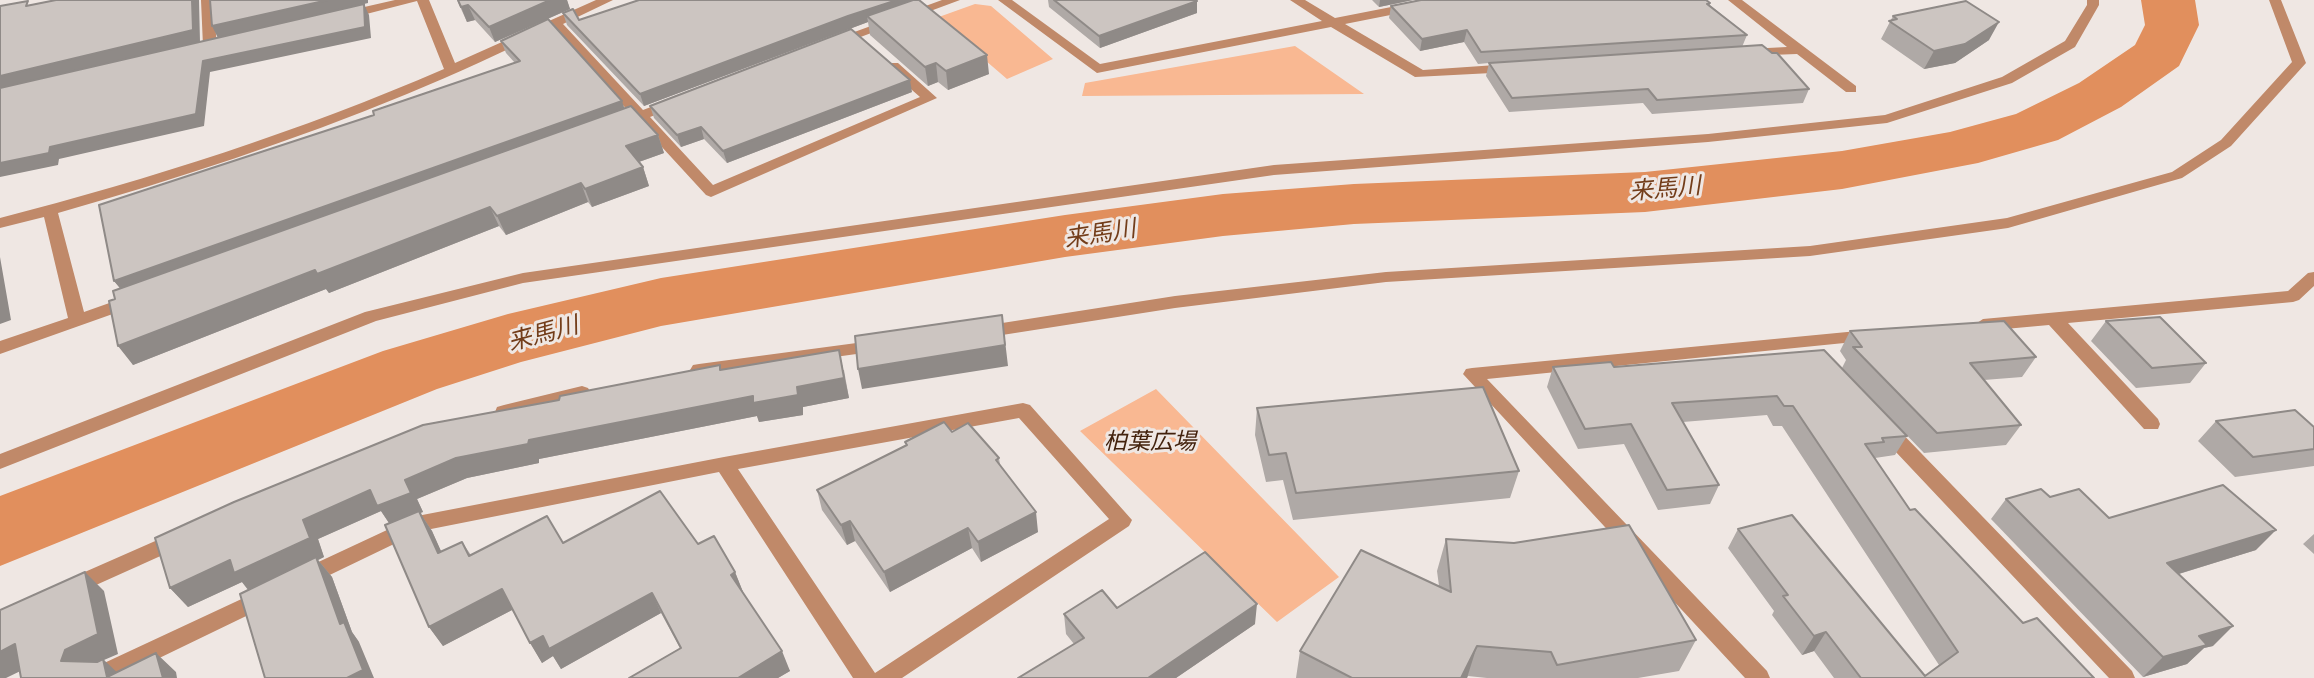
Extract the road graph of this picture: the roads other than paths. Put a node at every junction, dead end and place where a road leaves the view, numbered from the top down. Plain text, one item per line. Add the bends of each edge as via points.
1 (207, 0) edge
2 (411, 0) edge
3 (423, 0) edge
4 (607, 0) edge
5 (954, 0) edge
6 (1004, 0) edge
7 (1296, 0) edge
8 (1446, 0) edge
9 (1734, 0) edge
10 (2093, 0) edge
11 (2275, 0) edge
12 (331, 18) edge
13 (554, 22) junction
14 (1335, 24) junction
15 (856, 33) junction
16 (210, 46) edge
17 (818, 48) edge
18 (1801, 50) junction
19 (1733, 54) edge
20 (1529, 67) edge
21 (451, 70) junction
22 (1851, 89) dead end
23 (692, 96) edge
24 (641, 115) junction
25 (602, 130) edge
26 (50, 211) junction
27 (0, 223) edge
28 (2314, 276) edge
29 (143, 297) edge
30 (2054, 319) junction
31 (78, 320) junction
32 (1962, 327) edge
33 (959, 335) edge
34 (1883, 335) edge
35 (1803, 342) junction
36 (892, 344) edge
37 (0, 348) edge
38 (1822, 362) edge
39 (680, 374) edge
40 (602, 389) edge
41 (1869, 412) edge
42 (491, 415) edge
43 (2151, 424) dead end
44 (0, 462) edge
45 (724, 464) junction
46 (188, 534) edge
47 (50, 596) edge
48 (95, 678) edge
49 (866, 678) edge
50 (884, 678) edge
51 (1759, 678) edge
52 (2124, 678) edge

1 - 16 street
2 - 12 street
3 - 21 street
4 - 13 street
5 - 15 street
6 - 14 street via 1097,69
7 - 14 street
8 - 14 street
9 - 18 street
10 - 44 street via 2070,44 2007,80 1887,119 1708,138 1274,170 523,278 371,316
11 - 33 street via 2300,62 2226,143 2177,175 2008,223 1810,251 1386,277 1175,302
13 - 21 street
13 - 24 street
14 - 20 street via 1420,74
15 - 17 street
15 - 24 street via 930,98 711,192
18 - 19 street
18 - 22 street
21 - 26 street via 274,142
23 - 24 street
24 - 25 street
26 - 27 street
26 - 31 street
28 - 30 street via 2293,296
29 - 31 street
30 - 32 street
30 - 43 street
31 - 37 street
34 - 35 street
35 - 38 street
35 - 51 street via 1472,374
36 - 39 street
40 - 42 street
41 - 52 street
45 - 48 street via 417,524
45 - 49 street
45 - 50 street via 1023,410 1122,520
46 - 47 street

